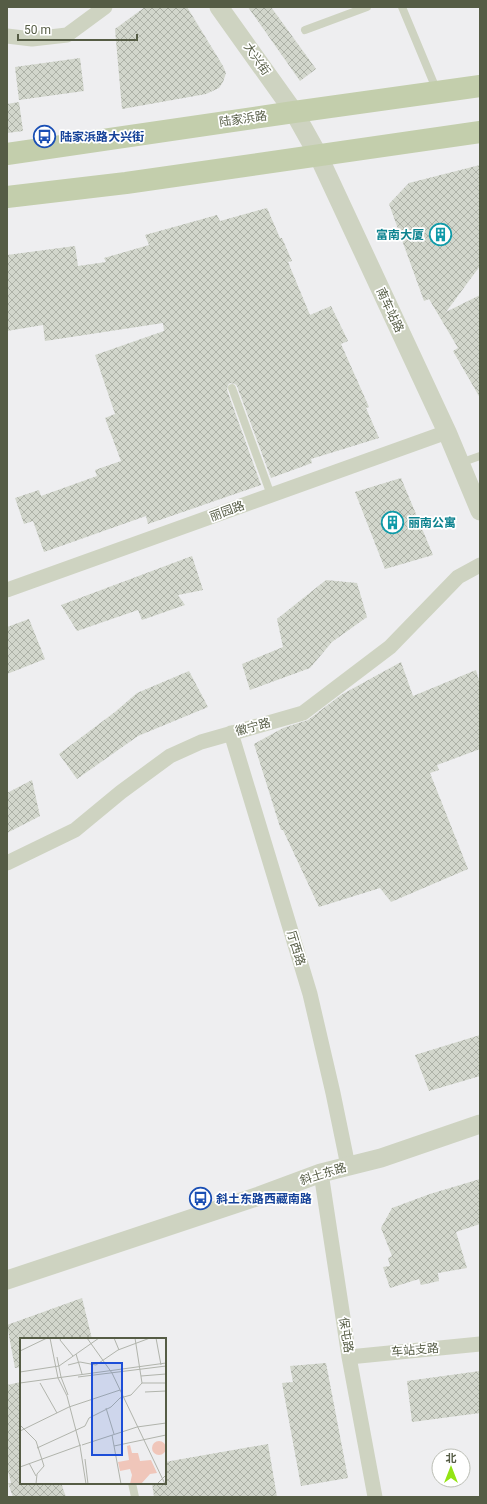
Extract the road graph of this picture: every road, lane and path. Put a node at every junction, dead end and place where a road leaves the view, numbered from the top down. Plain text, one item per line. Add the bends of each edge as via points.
1 (105, 7) edge
2 (220, 7) edge
3 (367, 7) edge
4 (402, 7) edge
5 (305, 30) dead end
6 (7, 36) edge
7 (480, 86) edge
8 (438, 92) junction
9 (294, 112) junction
10 (480, 132) edge
11 (7, 154) edge
12 (318, 155) junction
13 (7, 197) edge
14 (232, 388) dead end
15 (447, 432) junction
16 (480, 456) edge
17 (460, 463) junction
18 (271, 495) junction
19 (480, 511) edge
20 (480, 565) edge
21 (7, 590) edge
22 (231, 733) junction
23 (7, 863) edge
24 (480, 1124) edge
25 (348, 1166) junction
26 (321, 1173) junction
27 (7, 1280) edge
28 (480, 1344) edge
29 (349, 1357) junction
30 (132, 1484) edge
31 (136, 1497) edge
32 (375, 1497) edge

1 - 6 street via 67,35 32,39
2 - 9 street, 大兴街
3 - 5 lane
4 - 8 lane
7 - 8 main road, 陆家浜路
8 - 9 main road, 陆家浜路
9 - 11 main road, 陆家浜路
9 - 12 street, 南车站路
10 - 12 main road
12 - 13 main road via 126,183
12 - 15 street, 南车站路
14 - 18 lane
15 - 17 street, 南车站路
15 - 18 street, 丽园路
16 - 17 lane
17 - 19 street, 南车站路
18 - 21 street, 丽园路
20 - 22 street, 徽宁路 via 458,576 390,647 302,713
22 - 23 street, 徽宁路 via 201,742 170,756 75,830
22 - 25 street, 厅西路 via 310,994 334,1093
24 - 25 street, 斜土东路 via 381,1158
25 - 26 street, 斜土东路
26 - 27 street, 斜土东路
26 - 29 street, 保屯路
28 - 29 street, 车站支路
29 - 32 street, 保屯路
30 - 31 lane

